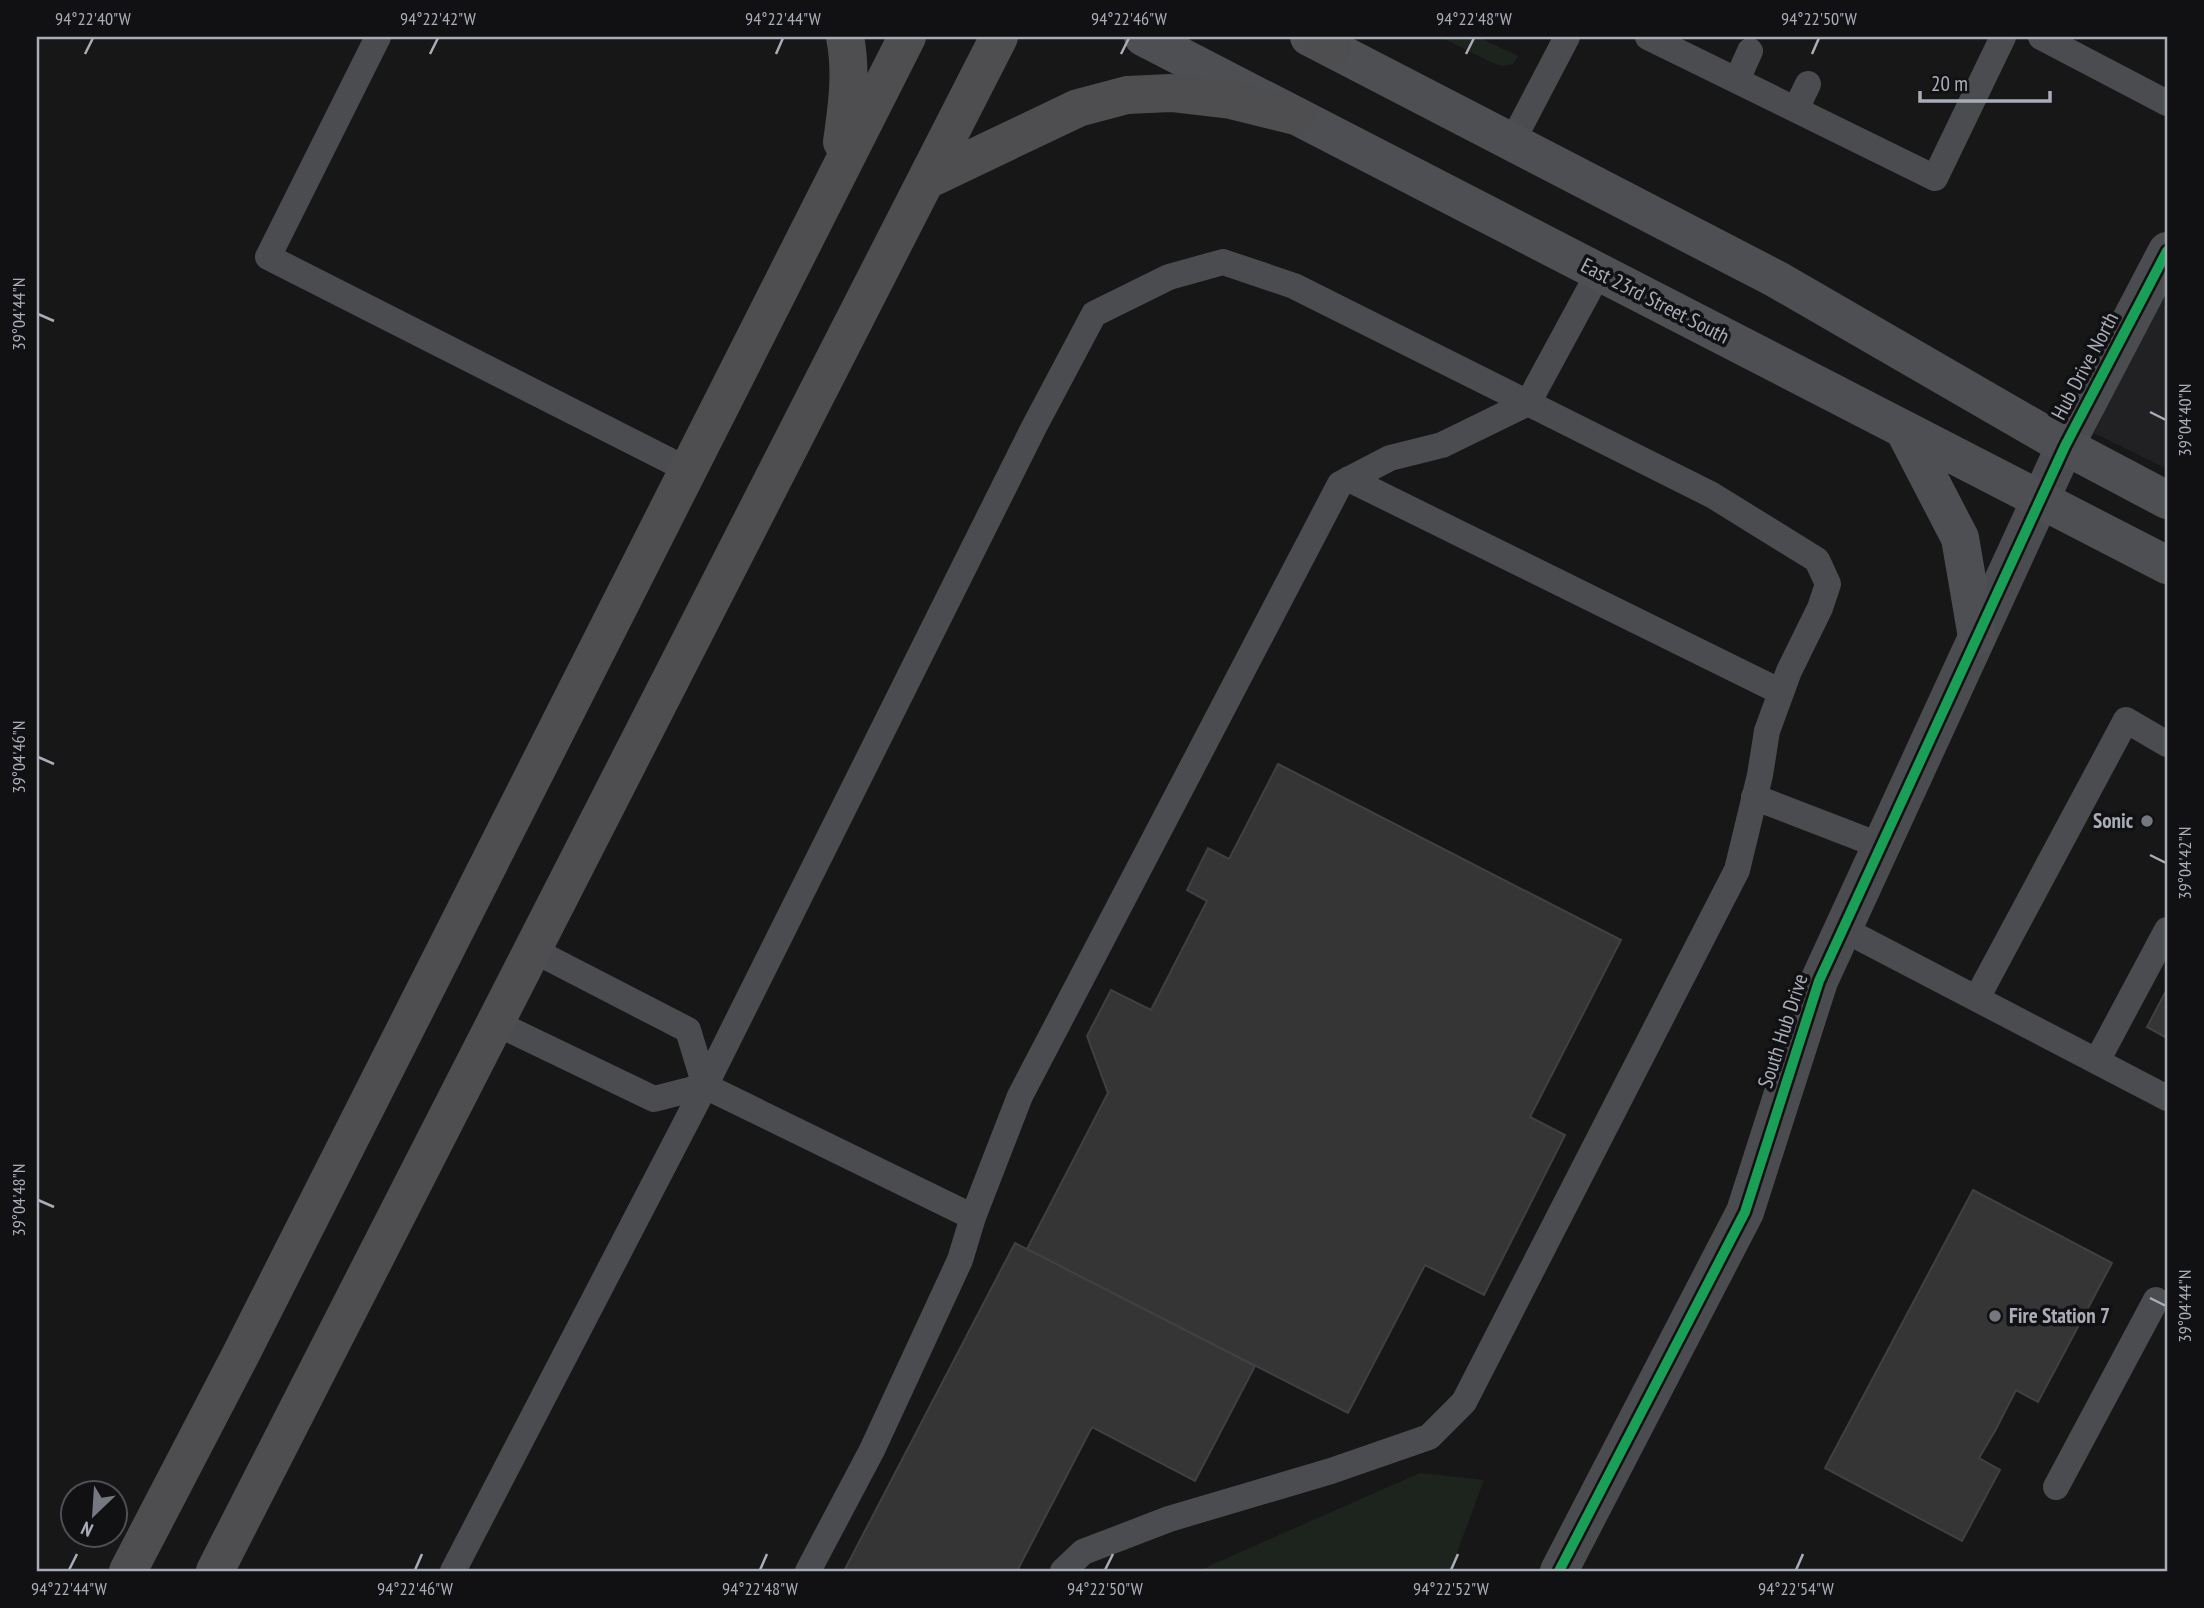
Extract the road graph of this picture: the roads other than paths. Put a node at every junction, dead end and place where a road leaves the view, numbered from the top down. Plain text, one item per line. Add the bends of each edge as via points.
1 (378, 37) edge
2 (845, 37) edge
3 (907, 37) edge
4 (999, 37) edge
5 (1143, 37) edge
6 (1567, 37) edge
7 (1648, 37) edge
8 (2003, 37) edge
9 (2041, 37) edge
10 (1321, 41) edge
11 (1686, 45) edge
12 (1750, 51) dead end
13 (1737, 80) junction
14 (1808, 84) dead end
15 (2167, 103) edge
16 (1796, 108) junction
17 (1296, 116) junction
18 (1513, 142) junction
19 (838, 173) junction
20 (927, 180) junction
21 (2167, 251) edge
22 (1599, 272) junction
23 (1528, 403) junction
24 (1904, 430) junction
25 (2064, 446) junction
26 (688, 470) junction
27 (1349, 479) junction
28 (2041, 500) junction
29 (2167, 500) edge
30 (2167, 565) edge
31 (1977, 637) junction
32 (1781, 692) junction
33 (2167, 744) edge
34 (1754, 797) junction
35 (1881, 846) junction
36 (1843, 929) junction
37 (2167, 930) edge
38 (533, 950) junction
39 (1977, 998) junction
40 (496, 1023) junction
41 (2097, 1061) junction
42 (705, 1086) junction
43 (2167, 1098) edge
44 (973, 1217) junction
45 (2156, 1300) dead end
46 (2056, 1487) dead end
47 (128, 1571) edge
48 (215, 1571) edge
49 (453, 1571) edge
50 (808, 1571) edge
51 (1063, 1571) edge
52 (1559, 1571) edge

1 - 26 lane via 268,257
2 - 19 highway via 849,96
3 - 19 highway
4 - 20 highway
5 - 17 main road, East 23rd Street South
6 - 18 lane
7 - 11 lane
8 - 16 lane via 1936,178 1856,126
9 - 15 lane
10 - 18 main road
11 - 13 lane
12 - 13 lane
13 - 16 lane
14 - 16 lane
17 - 20 highway via 1231,100 1171,93 1127,95 1078,108
17 - 22 main road, East 23rd Street South
18 - 25 main road via 1776,279
19 - 26 highway
20 - 38 highway
21 - 25 street, Hub Drive North
22 - 23 lane
22 - 24 main road, East 23rd Street South
23 - 27 lane via 1441,445 1390,458
23 - 32 lane via 1712,495 1817,561 1828,584
23 - 42 lane via 1294,286 1223,262 1170,277 1094,314
24 - 28 main road, East 23rd Street South
24 - 31 main road via 1960,538
25 - 28 street, Hub Drive North
25 - 29 main road
26 - 47 highway
27 - 32 lane
27 - 44 lane via 1340,484 1020,1096
28 - 30 main road, East 23rd Street South
28 - 31 street, South Hub Drive
31 - 35 street, South Hub Drive
32 - 34 lane via 1767,732
33 - 39 lane via 2126,720
34 - 35 lane
34 - 51 lane via 1737,870 1464,1402 1429,1437 1169,1519 1083,1552
35 - 36 street, South Hub Drive
36 - 39 lane
36 - 52 street, South Hub Drive via 1819,981 1745,1212
37 - 41 lane
38 - 40 highway
38 - 42 lane via 688,1030
39 - 41 lane
40 - 42 lane via 654,1099
40 - 48 highway
41 - 43 lane
42 - 44 lane
42 - 49 lane
44 - 50 lane via 960,1261 884,1424
45 - 46 lane

